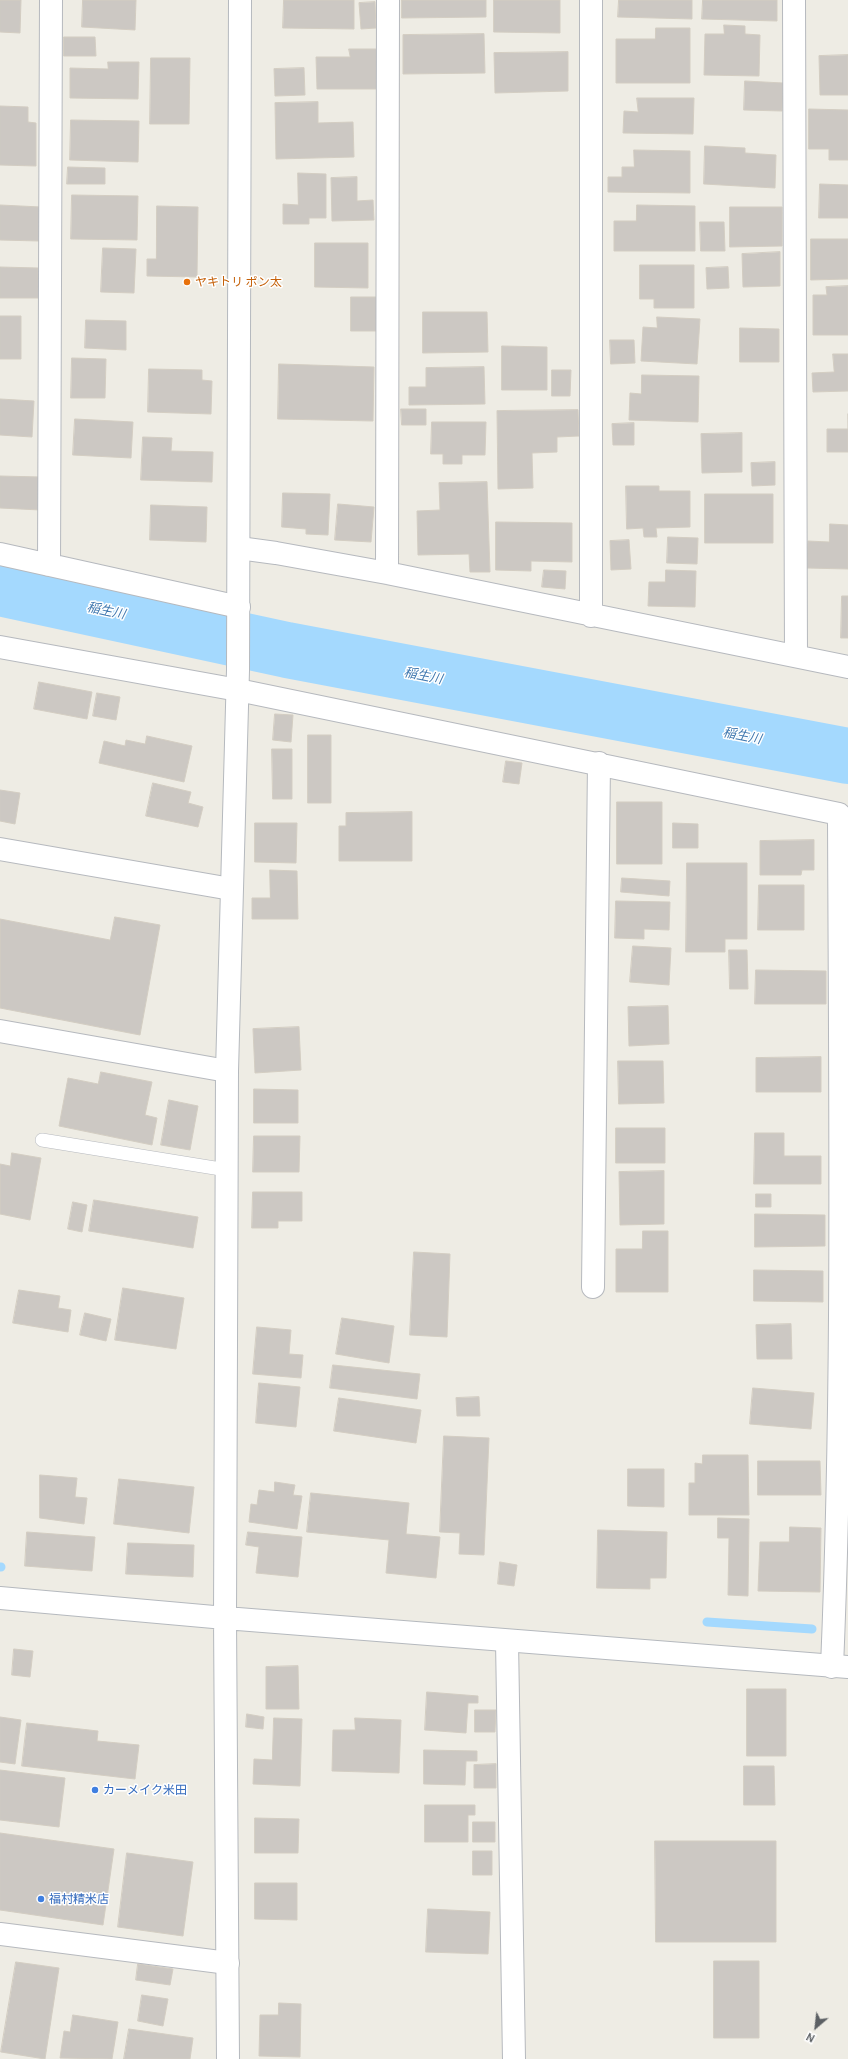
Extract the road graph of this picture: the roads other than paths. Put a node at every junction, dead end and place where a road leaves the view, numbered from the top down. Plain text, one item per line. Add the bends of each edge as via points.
1 (51, 0) edge
2 (240, 0) edge
3 (388, 0) edge
4 (590, 0) edge
5 (794, 0) edge
6 (240, 548) junction
7 (0, 554) edge
8 (49, 565) junction
9 (387, 574) junction
10 (239, 612) junction
11 (591, 616) junction
12 (0, 647) edge
13 (796, 656) junction
14 (848, 668) edge
15 (238, 680) junction
16 (599, 763) junction
17 (844, 815) edge
18 (0, 849) edge
19 (231, 889) junction
20 (0, 1031) edge
21 (228, 1071) junction
22 (42, 1140) dead end
23 (227, 1170) junction
24 (592, 1287) dead end
25 (0, 1598) edge
26 (225, 1618) junction
27 (507, 1641) junction
28 (840, 1667) edge
29 (0, 1934) edge
30 (228, 1963) junction
31 (228, 2059) edge
32 (514, 2059) edge

1 - 8 street
2 - 6 street
3 - 9 street
4 - 11 street
5 - 13 street
6 - 9 street
6 - 10 street
7 - 8 street
8 - 10 street
9 - 11 street
10 - 15 street
11 - 13 street
12 - 15 street
13 - 14 street
15 - 16 street
15 - 19 street
16 - 17 street
16 - 24 street
17 - 28 street via 838,1514
18 - 19 street
19 - 21 street
20 - 21 street
21 - 23 street
22 - 23 lane
23 - 26 street
25 - 26 street
26 - 27 street
26 - 30 street
27 - 28 street
27 - 32 street
29 - 30 street
30 - 31 street

